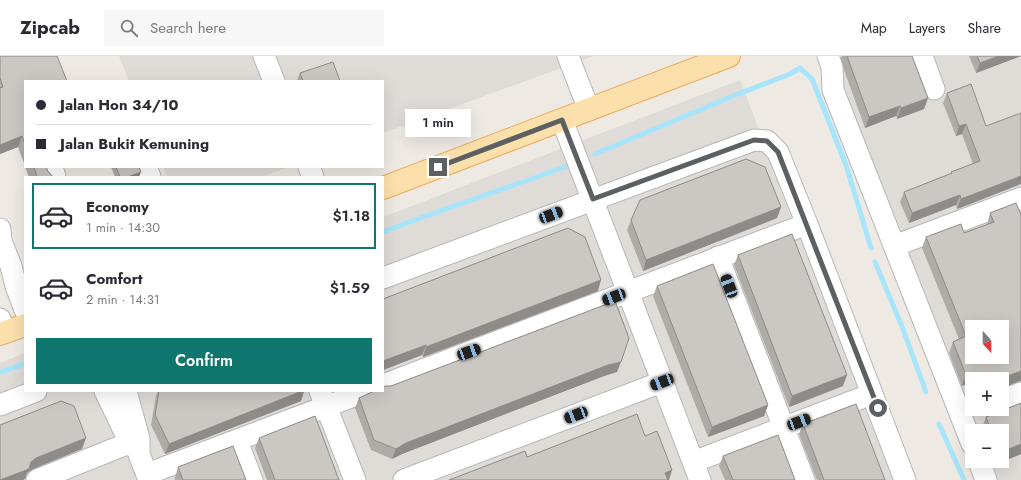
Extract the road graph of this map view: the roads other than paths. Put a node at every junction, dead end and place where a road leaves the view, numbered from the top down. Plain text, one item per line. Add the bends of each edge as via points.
1 (264, 56) edge
2 (568, 56) edge
3 (729, 56) edge
4 (828, 56) edge
5 (922, 56) edge
6 (274, 80) edge
7 (934, 89) dead end
8 (589, 110) junction
9 (562, 120) junction
10 (384, 188) edge
11 (1021, 198) edge
12 (593, 199) junction
13 (807, 224) junction
14 (0, 229) edge
15 (894, 246) junction
16 (718, 257) junction
17 (0, 267) edge
18 (384, 278) edge
19 (16, 286) junction
20 (628, 292) junction
21 (24, 307) edge
22 (662, 382) junction
23 (384, 385) edge
24 (33, 392) edge
25 (106, 392) edge
26 (126, 392) edge
27 (362, 392) edge
28 (1021, 393) edge
29 (872, 394) junction
30 (1009, 397) edge
31 (323, 399) edge
32 (965, 403) edge
33 (0, 405) edge
34 (784, 427) junction
35 (237, 440) junction
36 (136, 445) junction
37 (982, 468) edge
38 (696, 471) edge
39 (148, 477) edge
40 (37, 480) edge
41 (252, 480) edge
42 (355, 480) edge
43 (404, 480) edge
44 (804, 480) edge
45 (905, 480) edge
46 (986, 480) edge

1 - 6 street
2 - 8 street
3 - 8 main road
4 - 15 street via 832,67 832,90
5 - 7 street
8 - 9 main road
9 - 10 main road
9 - 12 street
11 - 15 street
12 - 13 street via 754,140 767,141 778,152
12 - 18 street
12 - 20 street
13 - 16 street
13 - 29 street
14 - 19 street via 1,241
15 - 32 street
16 - 20 street
16 - 34 street
17 - 19 street via 6,279
19 - 21 street
20 - 22 street
20 - 23 street
22 - 38 street
22 - 43 street
24 - 33 street
25 - 36 street
26 - 36 street
27 - 31 street
28 - 30 street
29 - 34 street
29 - 45 street
31 - 35 street
31 - 42 street
34 - 38 street
34 - 44 street
35 - 39 street
35 - 41 street
36 - 39 street
36 - 40 street
37 - 46 street

